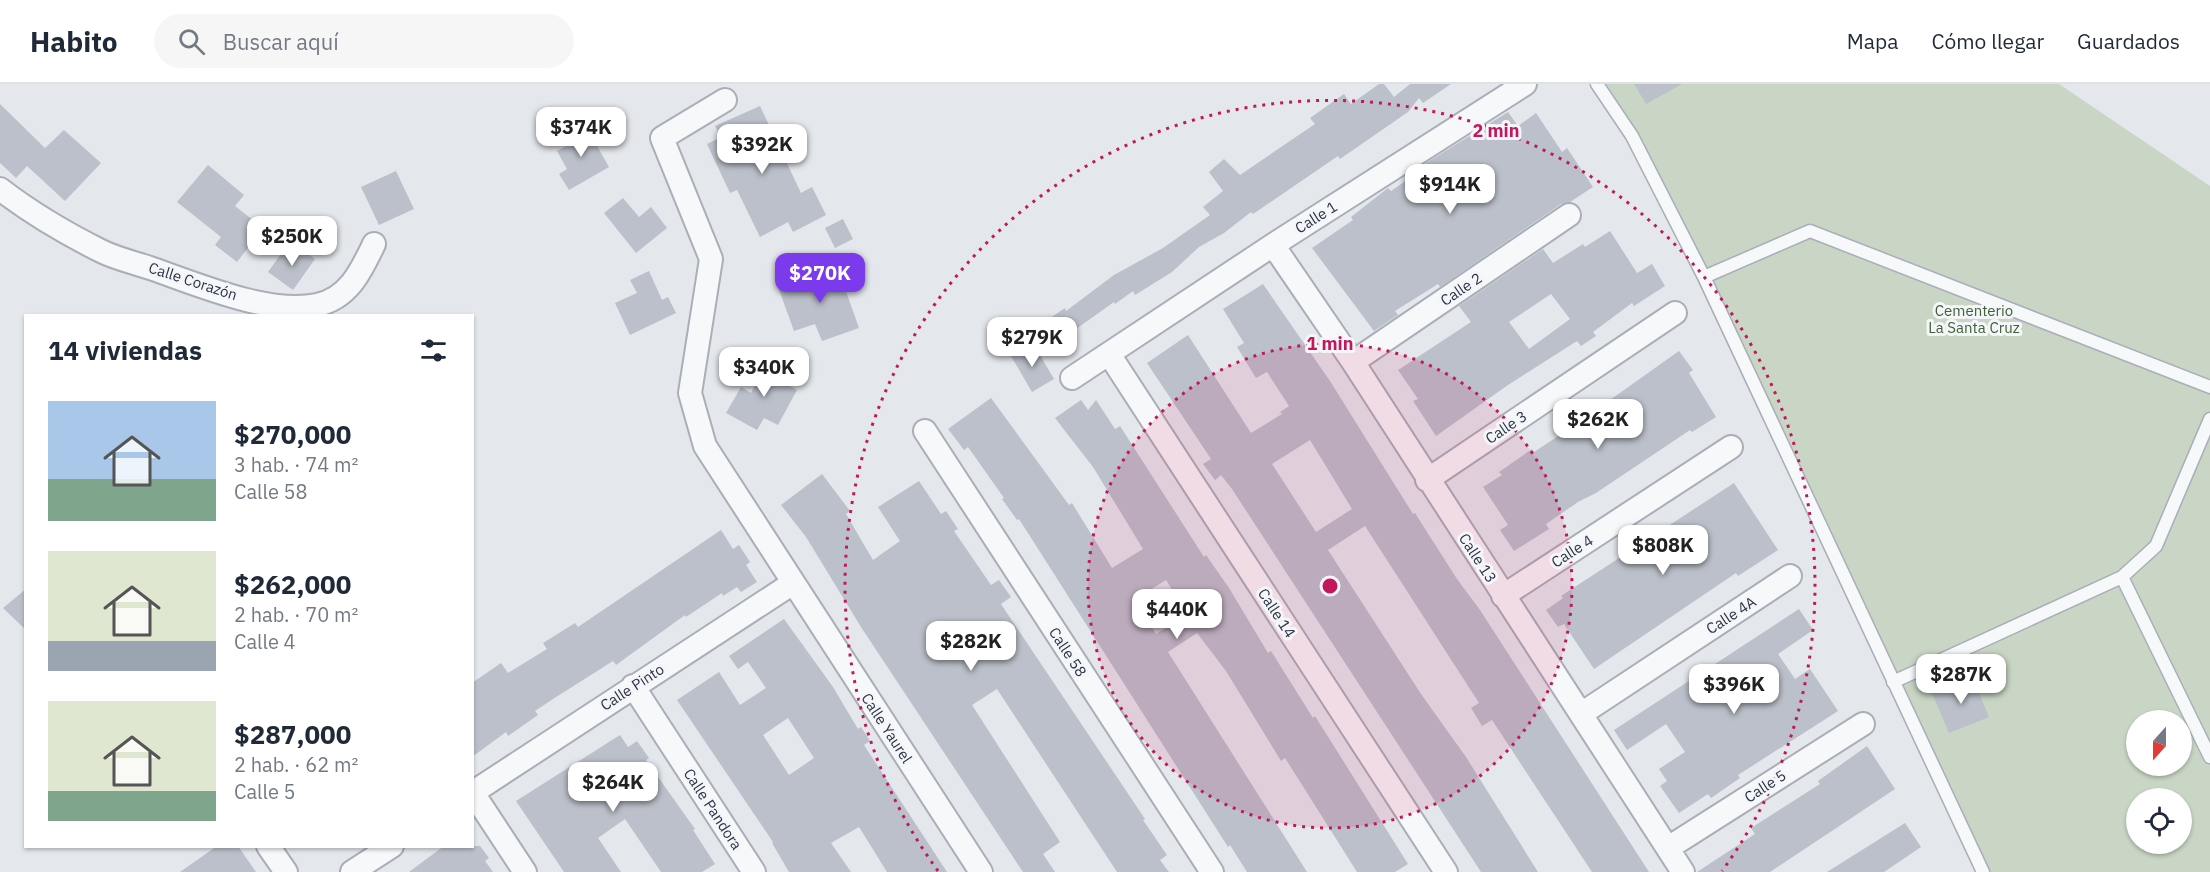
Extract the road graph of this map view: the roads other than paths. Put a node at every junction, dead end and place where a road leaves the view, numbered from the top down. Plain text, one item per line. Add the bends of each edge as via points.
1 (1525, 84) edge
2 (1597, 84) edge
3 (724, 100) dead end
4 (0, 189) edge
5 (1569, 215) dead end
6 (374, 244) dead end
7 (1273, 244) junction
8 (1704, 277) junction
9 (1675, 314) dead end
10 (1109, 354) junction
11 (1353, 362) junction
12 (1072, 378) dead end
13 (2210, 387) edge
14 (2210, 419) edge
15 (925, 431) dead end
16 (1731, 447) dead end
17 (1427, 480) junction
18 (1790, 576) dead end
19 (2122, 577) junction
20 (793, 583) junction
21 (1503, 596) junction
22 (1893, 682) junction
23 (633, 686) junction
24 (1581, 714) junction
25 (1863, 724) dead end
26 (2210, 757) edge
27 (474, 792) edge
28 (474, 795) edge
29 (269, 848) edge
30 (389, 848) edge
31 (1668, 848) junction
32 (286, 872) edge
33 (352, 872) edge
34 (525, 872) edge
35 (754, 872) edge
36 (981, 872) edge
37 (1212, 872) edge
38 (1446, 872) edge
39 (1683, 872) edge
40 (1983, 872) edge

1 - 7 street, Calle 1
2 - 8 lane via 1632,136
3 - 20 street, Calle Yaurel via 662,138 711,259 690,393 705,446
4 - 6 street, Calle Corazón via 103,252 247,299 290,307 318,304 345,292
5 - 11 street, Calle 2
7 - 10 street, Calle 1
7 - 11 street, Calle 13
8 - 13 lane via 1810,231
8 - 22 lane
9 - 17 street, Calle 3
10 - 12 street, Calle 1
10 - 38 street, Calle 14
11 - 17 street, Calle 13
14 - 19 lane via 2156,546
15 - 37 street, Calle 58
16 - 21 street, Calle 4
17 - 21 street, Calle 13
18 - 24 street, Calle 4A
19 - 22 lane
19 - 26 lane
20 - 23 street, Calle Pinto
20 - 36 street, Calle Yaurel
21 - 24 street, Calle 13
22 - 40 lane
23 - 27 street, Calle Pinto
23 - 35 street, Calle Pandora
24 - 31 street, Calle 13
25 - 31 street, Calle 5
28 - 34 street
29 - 32 street
30 - 33 street
31 - 39 street, Calle 13

